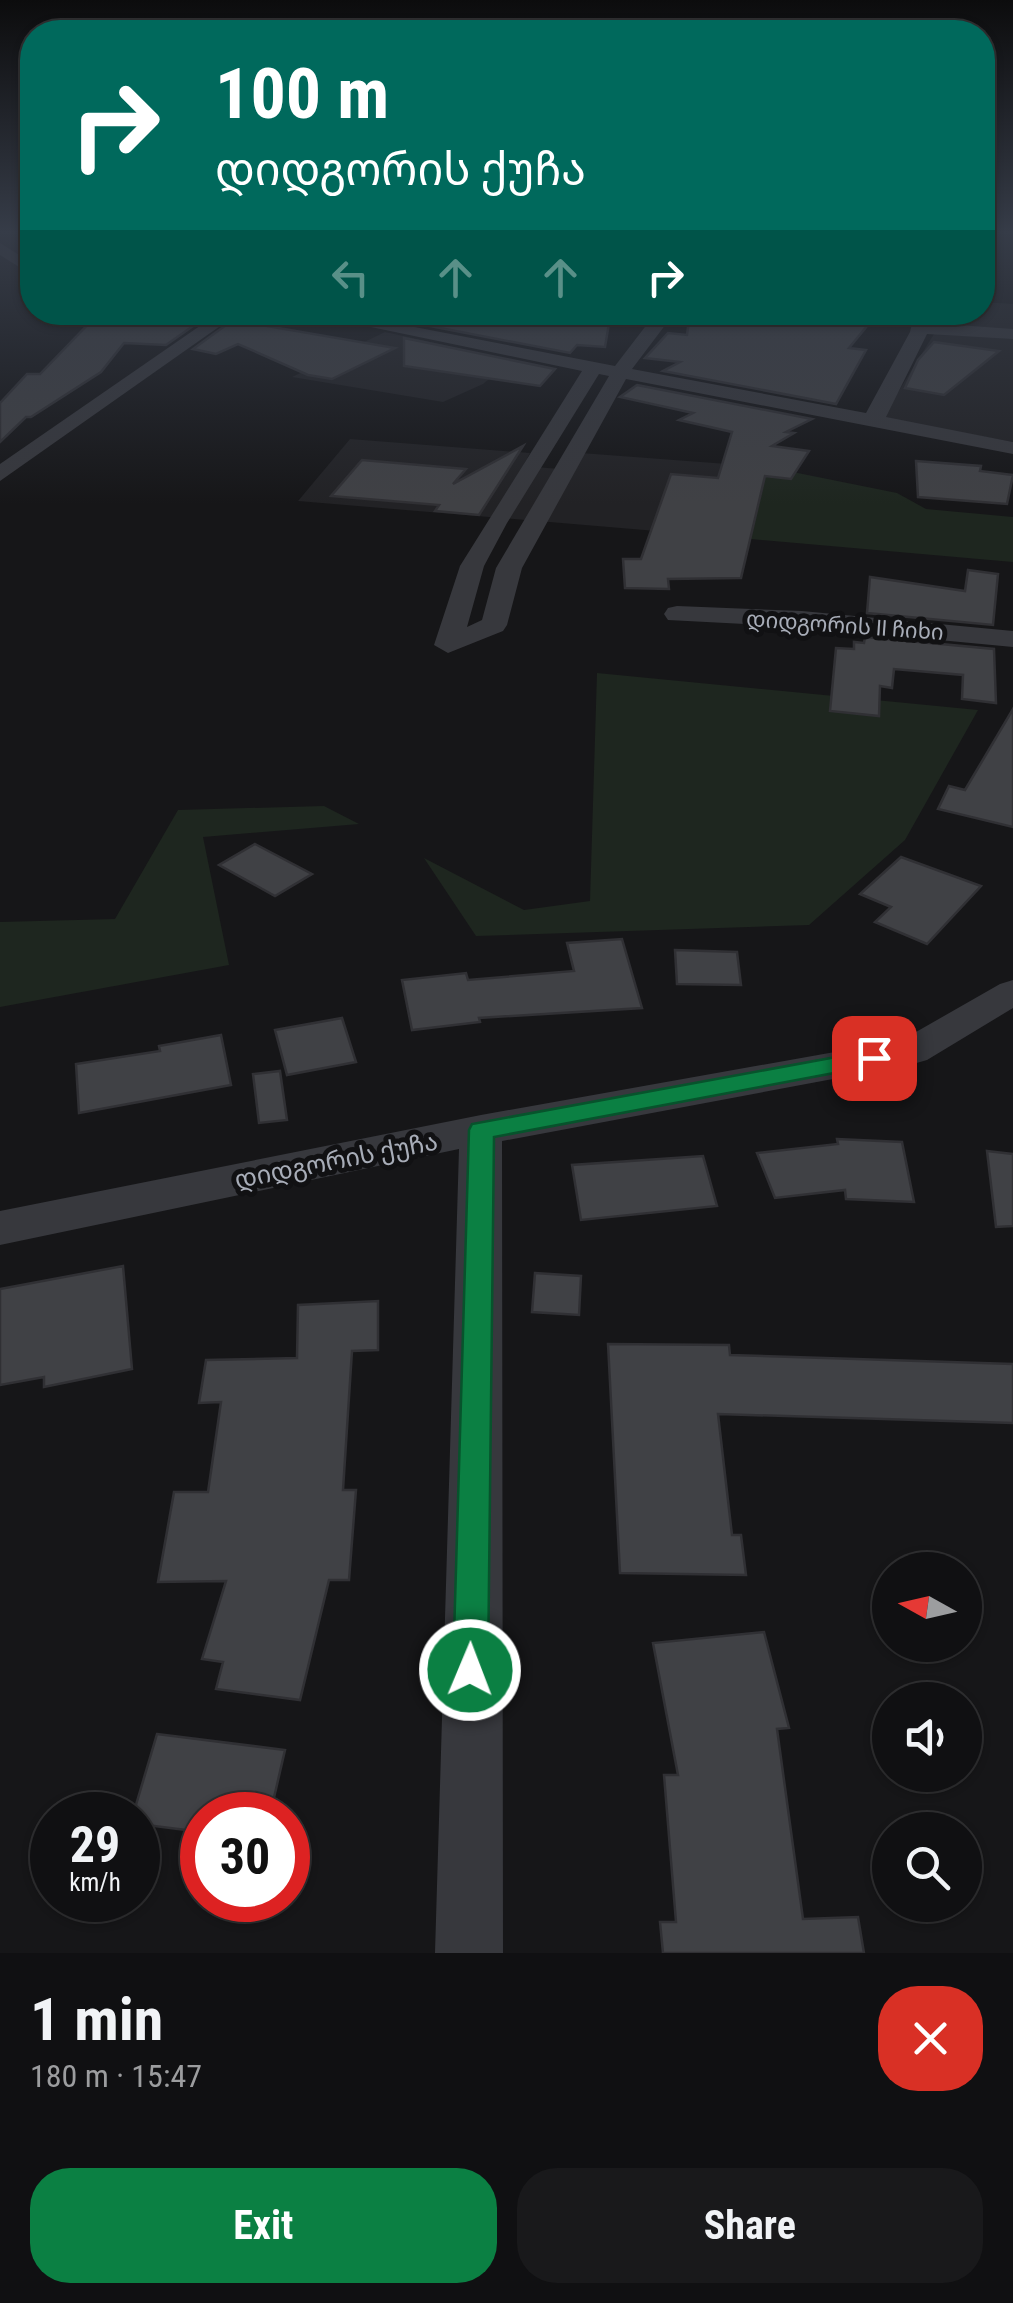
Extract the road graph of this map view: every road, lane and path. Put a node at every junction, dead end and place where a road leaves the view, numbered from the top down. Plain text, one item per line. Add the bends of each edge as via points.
1 (213, 325) edge
2 (376, 325) edge
3 (656, 325) edge
4 (920, 325) edge
5 (954, 325) edge
6 (1013, 334) edge
7 (595, 366) junction
8 (622, 372) junction
9 (868, 420) junction
10 (1013, 448) edge
11 (532, 469) junction
12 (564, 473) junction
13 (0, 474) edge
14 (676, 614) dead end
15 (1013, 639) edge
16 (1013, 992) edge
17 (482, 1130) junction
18 (0, 1228) edge
19 (469, 1953) edge

1 - 13 street
2 - 7 street
3 - 8 street
4 - 9 street via 877,414
5 - 6 street
7 - 8 street
7 - 11 street
8 - 9 street
8 - 12 street
9 - 10 street
11 - 12 street
11 - 12 street via 472,566 448,645 494,625 509,568
14 - 15 street, დიდგორის II ჩიხი
16 - 17 street, დიდგორის ქუჩა via 913,1051
17 - 18 street, დიდგორის ქუჩა
17 - 19 street

